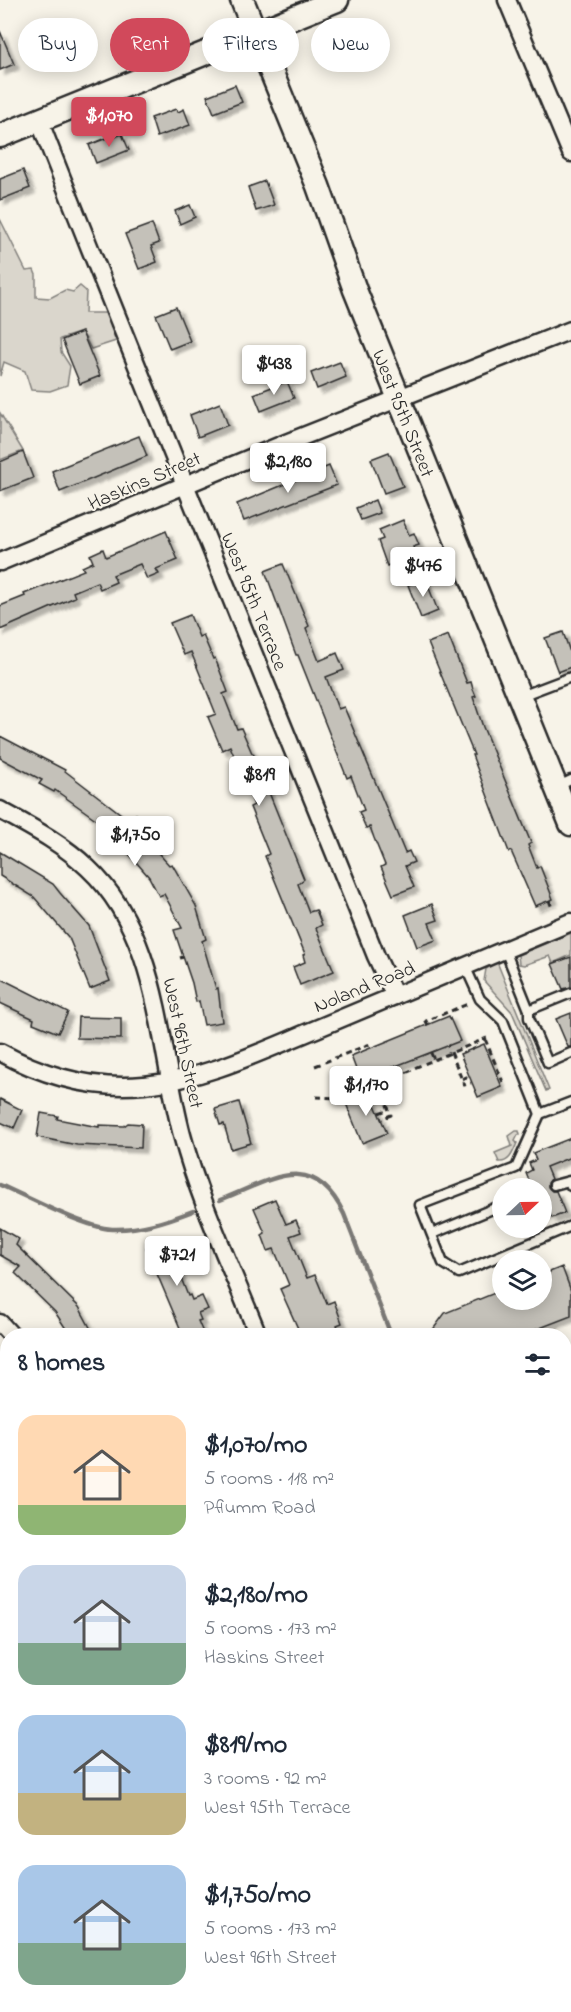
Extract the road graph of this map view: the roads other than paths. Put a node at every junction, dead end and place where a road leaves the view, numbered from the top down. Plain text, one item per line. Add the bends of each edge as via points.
1 (242, 0) edge
2 (337, 0) edge
3 (507, 0) edge
4 (249, 18) edge
5 (292, 18) edge
6 (202, 54) edge
7 (271, 72) edge
8 (39, 120) junction
9 (0, 136) edge
10 (571, 153) edge
11 (571, 330) edge
12 (399, 400) junction
13 (185, 486) junction
14 (0, 562) edge
15 (571, 677) edge
16 (519, 697) junction
17 (563, 784) edge
18 (0, 810) edge
19 (571, 824) edge
20 (571, 922) edge
21 (505, 950) junction
22 (466, 968) junction
23 (571, 993) edge
24 (395, 996) junction
25 (529, 1010) junction
26 (0, 1052) edge
27 (571, 1053) edge
28 (170, 1081) junction
29 (571, 1102) edge
30 (540, 1114) junction
31 (554, 1185) dead end
32 (571, 1186) edge
33 (492, 1209) edge
34 (571, 1226) edge
35 (432, 1234) junction
36 (255, 1328) edge

1 - 4 main road, West 95th Street
2 - 5 main road
3 - 10 street
6 - 8 main road
7 - 12 main road, West 95th Street
8 - 9 main road
8 - 13 street, West 95th Terrace
11 - 12 street, Haskins Street
12 - 13 street, Haskins Street
12 - 16 main road, West 95th Street
13 - 14 street, Haskins Street
13 - 24 street, West 95th Terrace
15 - 16 lane
16 - 17 main road, West 95th Street
17 - 19 main road, West 95th Street
18 - 28 street, West 96th Street via 61,845 88,868 113,898 147,971
20 - 21 street, Noland Road
21 - 22 street, Noland Road
21 - 25 lane
22 - 24 street, Noland Road
22 - 30 lane via 480,999 503,1021
23 - 25 lane
24 - 28 street, Noland Road via 196,1076
25 - 27 lane via 548,1063
26 - 28 street, Noland Road via 40,1071 81,1082 117,1086
28 - 36 street, West 96th Street via 195,1179
29 - 30 lane
30 - 35 lane via 516,1168 420,1205
31 - 32 lane via 569,1180
33 - 35 lane
34 - 35 lane via 459,1273 444,1263

